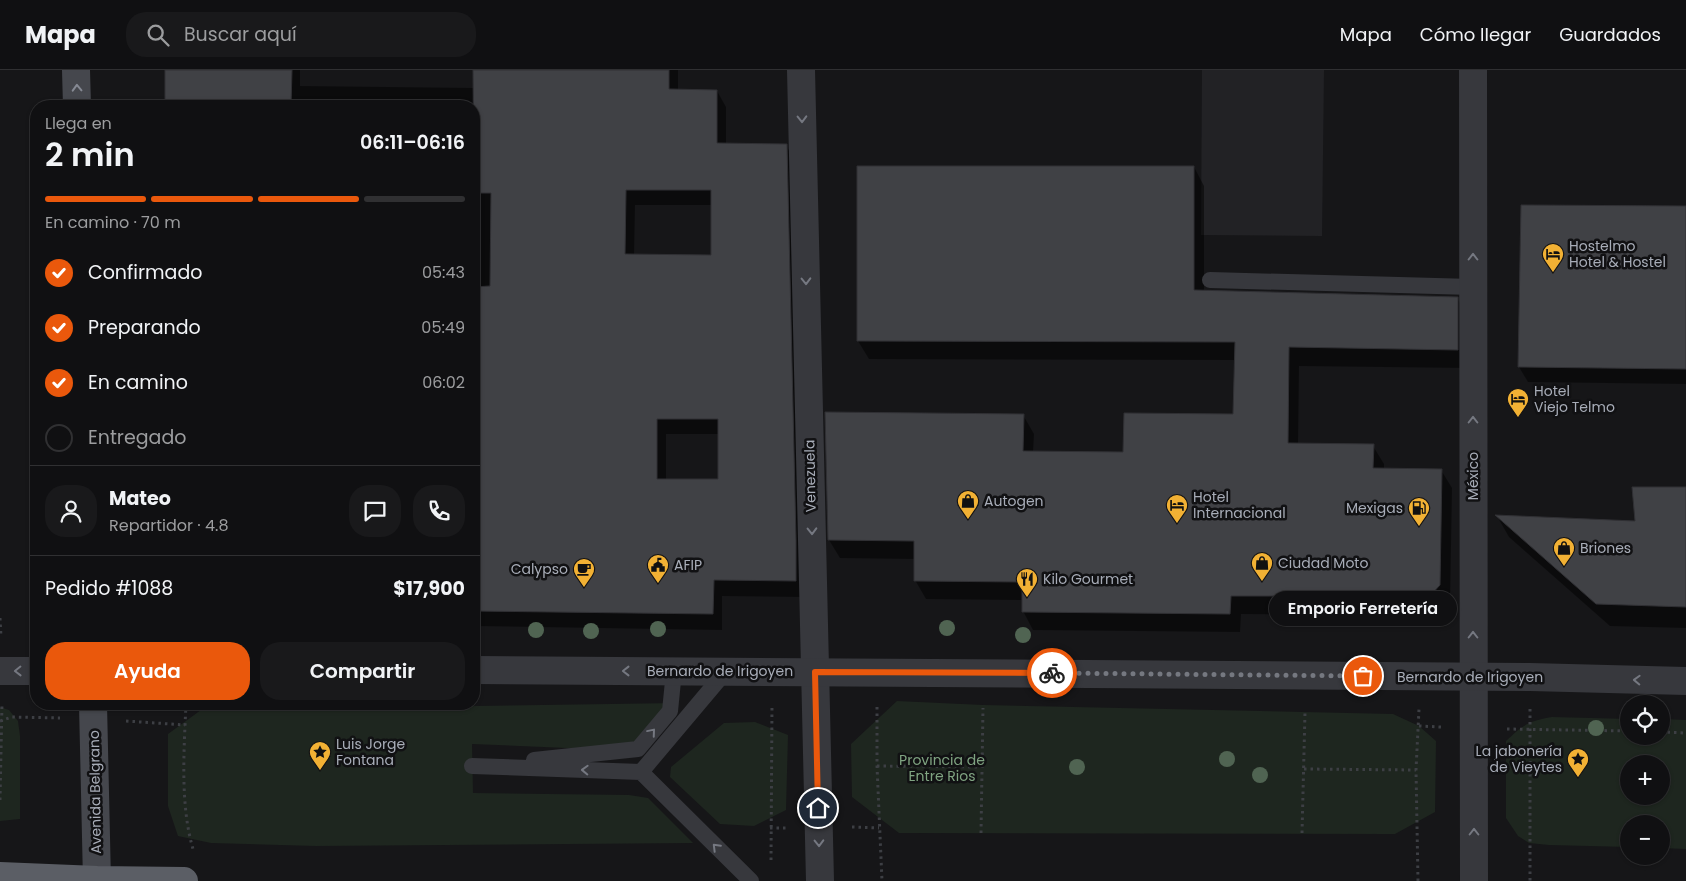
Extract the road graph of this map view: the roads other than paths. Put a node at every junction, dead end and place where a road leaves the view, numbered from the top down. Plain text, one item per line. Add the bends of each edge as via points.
1 (76, 70) edge
2 (801, 70) edge
3 (1472, 70) edge
4 (77, 100) edge
5 (1210, 280) dead end
6 (1473, 287) junction
7 (480, 670) edge
8 (1, 671) edge
9 (30, 671) edge
10 (674, 671) junction
11 (726, 671) junction
12 (815, 672) junction
13 (1473, 676) junction
14 (1686, 681) edge
15 (93, 710) edge
16 (642, 772) junction
17 (0, 876) edge
18 (97, 880) edge
19 (184, 881) edge
20 (751, 881) edge
21 (820, 881) edge
22 (1474, 881) edge

4 -> 1 main road
2 -> 12 street, Venezuela
6 -> 3 street, México
5 - 6 lane
13 -> 6 street, México
10 -> 7 street, Bernardo de Irigoyen
9 -> 8 street
10 - 11 street, Bernardo de Irigoyen
16 -> 10 lane via 472,766 638,749 670,710
11 - 12 street, Bernardo de Irigoyen
11 - 16 lane
12 - 13 street, Bernardo de Irigoyen
12 -> 21 street, Venezuela
14 -> 13 street, Bernardo de Irigoyen
22 -> 13 street, México
15 - 18 main road, Avenida Belgrano
20 -> 16 lane
17 - 18 highway
18 - 19 highway

